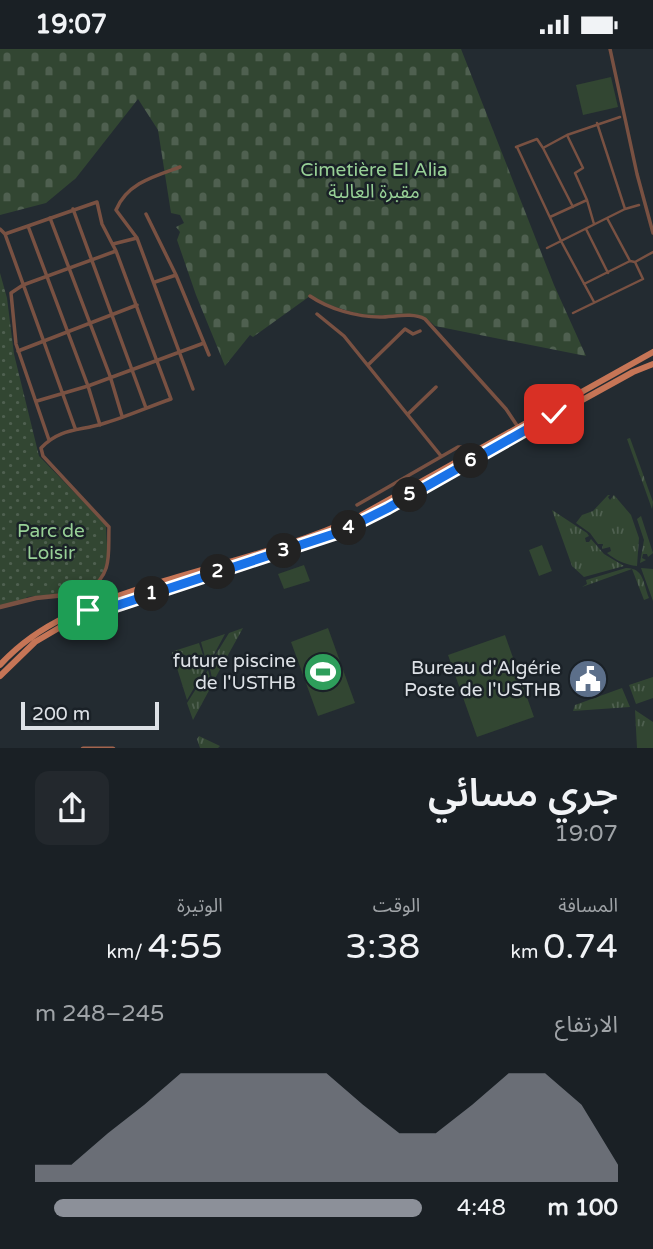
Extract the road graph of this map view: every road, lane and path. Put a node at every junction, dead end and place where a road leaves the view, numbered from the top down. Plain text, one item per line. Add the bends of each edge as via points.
1 (610, 49) edge
2 (620, 117) dead end
3 (597, 123) junction
4 (567, 135) junction
5 (543, 148) junction
6 (180, 167) dead end
7 (587, 200) junction
8 (639, 205) dead end
9 (573, 207) junction
10 (73, 209) junction
11 (625, 209) junction
12 (146, 214) dead end
13 (550, 217) junction
14 (50, 218) junction
15 (607, 218) junction
16 (594, 224) junction
17 (27, 226) junction
18 (0, 229) edge
19 (586, 229) junction
20 (653, 233) edge
21 (5, 234) junction
22 (136, 238) junction
23 (561, 241) junction
24 (113, 244) junction
25 (547, 248) dead end
26 (116, 251) junction
27 (653, 252) edge
28 (92, 259) junction
29 (630, 261) junction
30 (635, 262) junction
31 (69, 268) junction
32 (608, 273) junction
33 (176, 275) junction
34 (46, 277) junction
35 (154, 282) junction
36 (584, 284) junction
37 (23, 285) junction
38 (310, 296) dead end
39 (594, 303) junction
40 (137, 305) junction
41 (573, 313) dead end
42 (113, 314) junction
43 (317, 314) dead end
44 (89, 323) junction
45 (420, 331) dead end
46 (67, 332) junction
47 (44, 341) junction
48 (204, 343) junction
49 (180, 350) junction
50 (18, 351) junction
51 (653, 352) edge
52 (209, 355) dead end
53 (156, 359) junction
54 (368, 365) junction
55 (653, 365) edge
56 (133, 368) junction
57 (110, 376) junction
58 (88, 386) junction
59 (436, 387) dead end
60 (193, 389) dead end
61 (62, 392) junction
62 (37, 401) junction
63 (146, 408) junction
64 (556, 411) junction
65 (408, 414) junction
66 (122, 416) junction
67 (100, 425) junction
68 (75, 428) junction
69 (521, 430) junction
70 (49, 440) junction
71 (471, 455) junction
72 (441, 456) junction
73 (357, 505) dead end
74 (86, 592) junction
75 (95, 603) junction
76 (86, 606) junction
77 (0, 607) edge
78 (93, 613) junction
79 (0, 665) edge
80 (0, 675) edge
81 (83, 748) edge
82 (113, 748) edge

1 - 20 street
2 - 3 street
3 - 4 street
3 - 11 street
4 - 5 street
4 - 7 street via 583,168 575,173
5 - 9 street
5 - 13 street via 537,139 516,147
6 - 22 street via 134,185 119,203 116,210
7 - 9 street
7 - 16 street
8 - 11 street
9 - 13 street
10 - 14 street
10 - 24 street via 97,202
10 - 28 street
11 - 15 street
12 - 33 street
13 - 23 street
14 - 17 street
14 - 31 street
15 - 16 street
15 - 29 street
16 - 19 street
17 - 21 street
17 - 34 street
18 - 21 street
19 - 23 street
19 - 32 street
21 - 37 street
22 - 24 street
22 - 35 street
23 - 25 street
23 - 36 street
24 - 26 street
26 - 28 street
26 - 40 street
27 - 30 street
28 - 31 street
28 - 42 street
29 - 30 street
29 - 32 street
30 - 39 street via 643,279
31 - 34 street
31 - 44 street
32 - 36 street
33 - 35 street
33 - 48 street
34 - 37 street
34 - 46 street
35 - 49 street
36 - 39 street
37 - 47 street
37 - 50 street via 11,293
38 - 69 street via 361,315 425,319
39 - 41 street
40 - 42 street
40 - 53 street
42 - 44 street
42 - 56 street
43 - 54 street via 344,336
44 - 46 street
44 - 57 street
45 - 54 street via 413,334 405,329
46 - 47 street
46 - 58 street
47 - 50 street
47 - 61 street
48 - 49 street
48 - 52 street
49 - 53 street
49 - 60 street
50 - 62 street
51 - 64 main road
53 - 56 street
53 - 63 street via 171,399
54 - 65 street
55 - 64 main road
56 - 57 street
56 - 63 street
57 - 58 street
57 - 66 street
58 - 61 street
58 - 67 street
59 - 65 street
61 - 62 street
61 - 68 street
62 - 70 street
63 - 66 street
64 - 69 main road
65 - 72 street
66 - 67 street
67 - 68 street
68 - 70 street
69 - 71 main road
69 - 78 main road via 340,532
70 - 74 street via 41,447 43,456 110,527 107,571
71 - 72 street via 461,446
71 - 75 main road via 336,527
72 - 73 street
74 - 75 main road
74 - 76 main road
74 - 77 street
75 - 76 main road
75 - 78 main road
76 - 78 main road
76 - 79 main road via 40,629
78 - 80 main road via 46,634
81 - 82 main road

